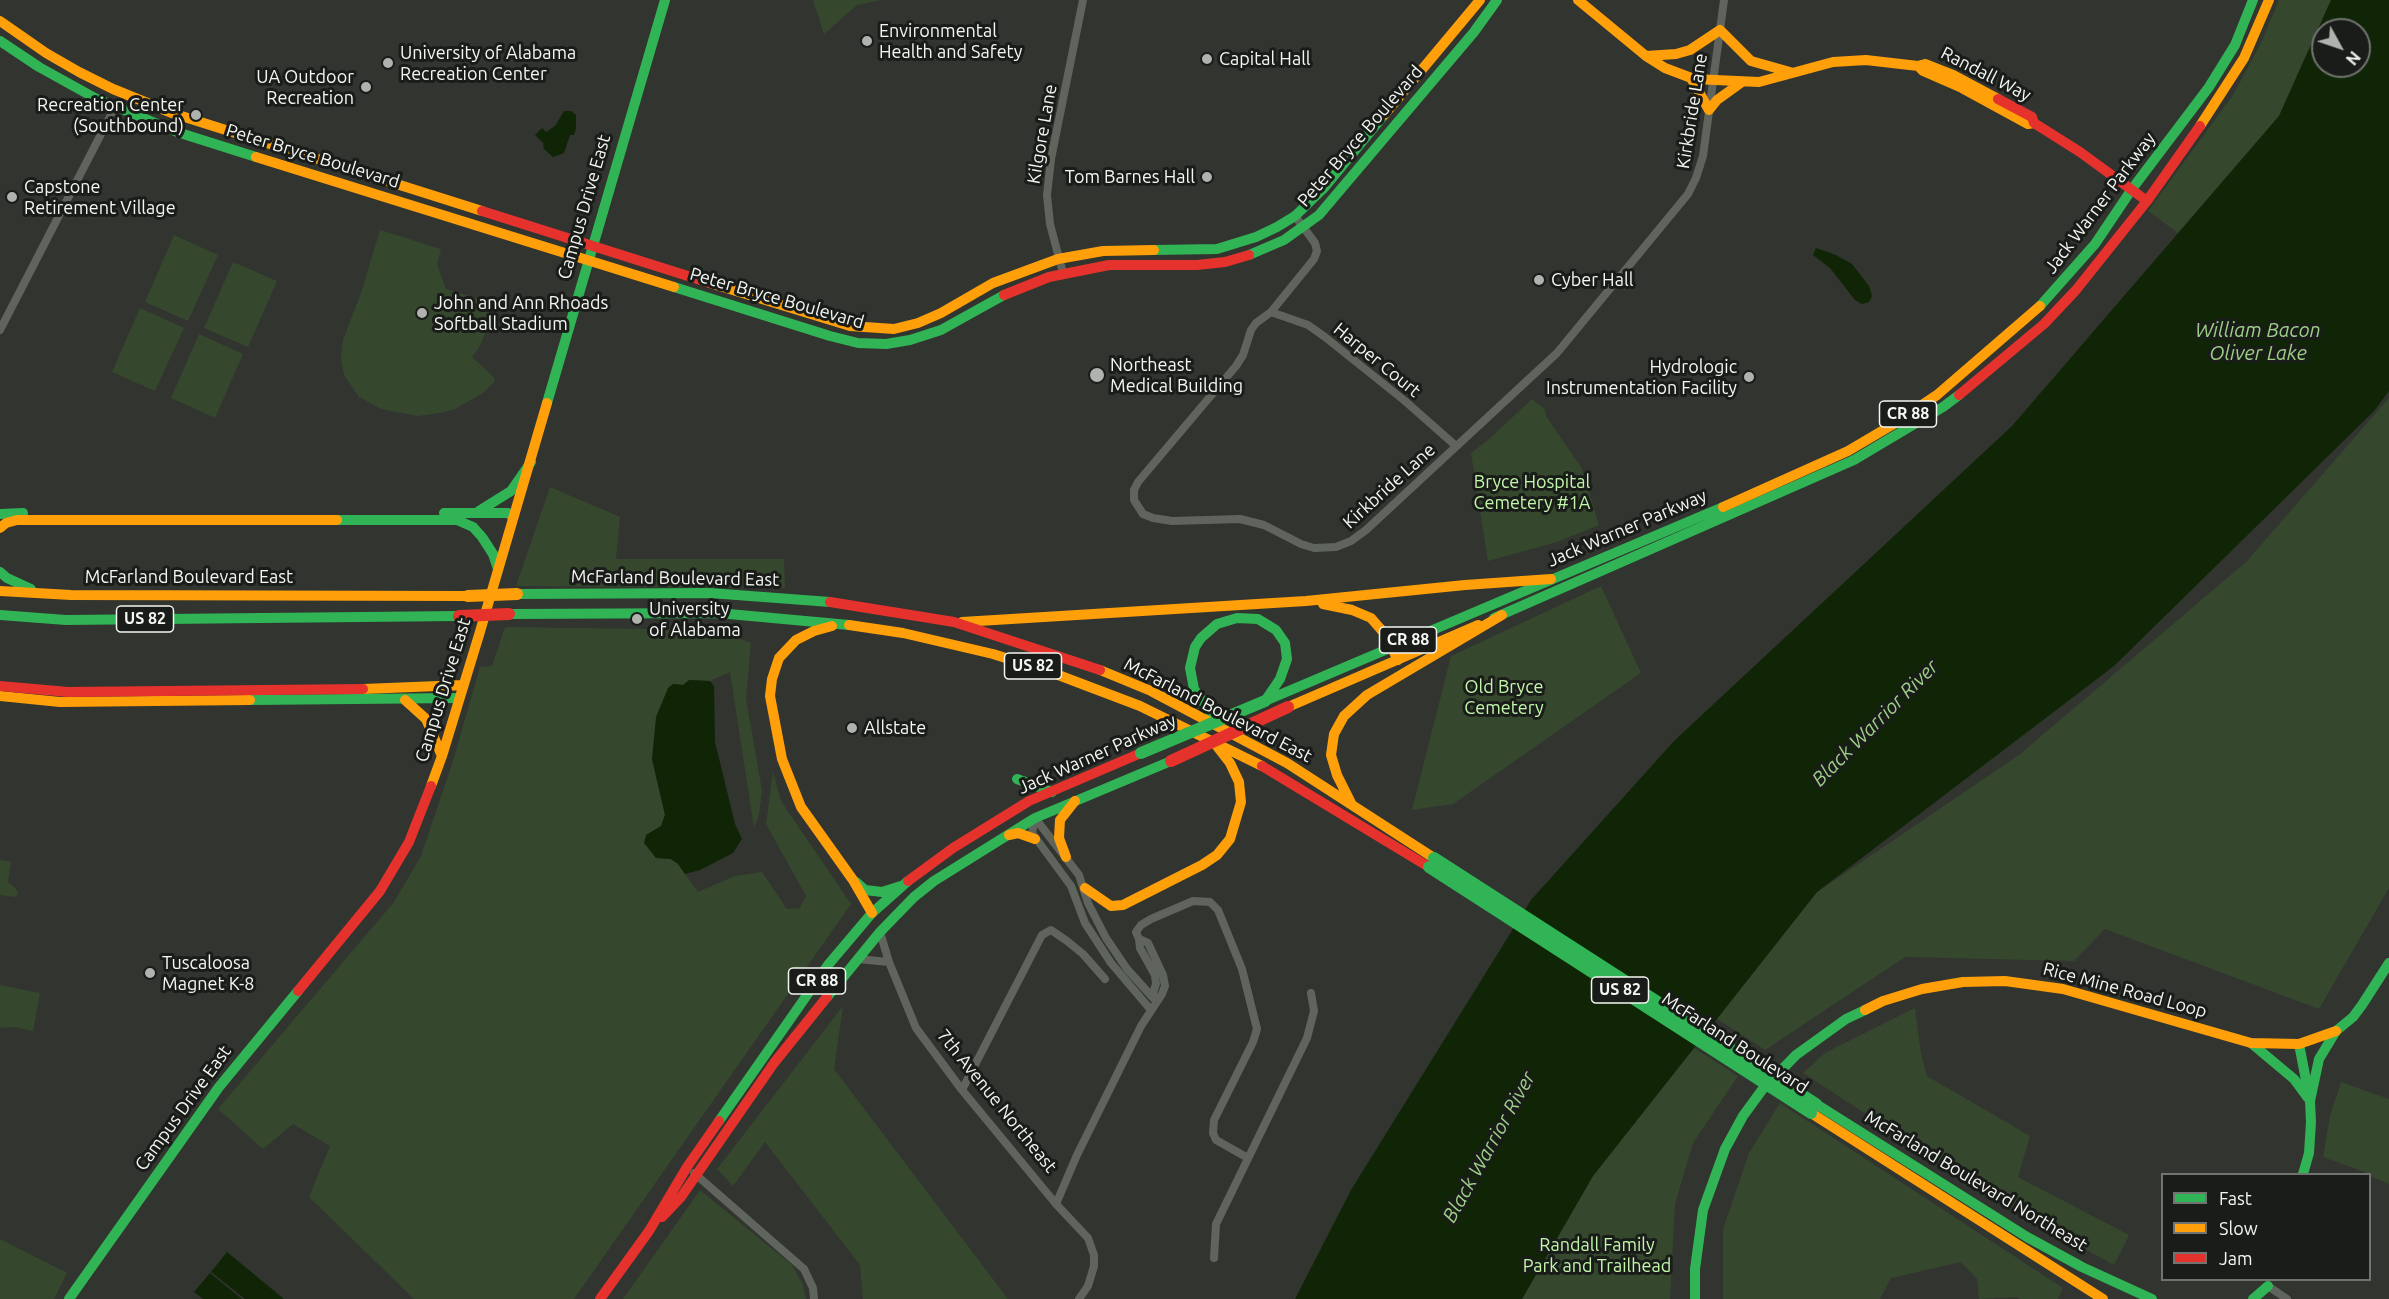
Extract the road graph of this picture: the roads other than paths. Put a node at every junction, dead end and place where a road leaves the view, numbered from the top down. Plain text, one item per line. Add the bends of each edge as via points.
1 (665, 0) edge
2 (1083, 0) edge
3 (1480, 0) edge
4 (1497, 0) edge
5 (1578, 0) edge
6 (1724, 0) edge
7 (2253, 0) edge
8 (2269, 0) edge
9 (0, 21) edge
10 (1720, 30) junction
11 (0, 41) edge
12 (1646, 56) junction
13 (1793, 73) junction
14 (1690, 78) junction
15 (1712, 82) junction
16 (1743, 82) junction
17 (115, 107) junction
18 (1709, 110) junction
19 (2132, 189) junction
20 (2146, 201) junction
21 (1294, 216) junction
22 (1303, 227) junction
23 (591, 246) junction
24 (588, 259) junction
25 (1058, 259) junction
26 (1063, 273) junction
27 (1271, 312) junction
28 (0, 330) edge
29 (1456, 446) junction
30 (531, 462) junction
31 (476, 513) junction
32 (0, 514) edge
33 (513, 517) junction
34 (457, 520) junction
35 (0, 528) edge
36 (498, 569) junction
37 (0, 572) edge
38 (1551, 579) junction
39 (0, 591) edge
40 (45, 594) junction
41 (1306, 601) junction
42 (0, 615) edge
43 (1502, 615) junction
44 (954, 622) junction
45 (843, 624) junction
46 (1391, 647) junction
47 (1398, 660) junction
48 (463, 685) junction
49 (0, 686) edge
50 (0, 696) edge
51 (459, 698) junction
52 (405, 700) junction
53 (1265, 701) junction
54 (1222, 729) junction
55 (1212, 741) junction
56 (442, 756) junction
57 (1017, 779) dead end
58 (1052, 792) junction
59 (1077, 800) junction
60 (1029, 801) junction
61 (1352, 805) junction
62 (1035, 818) junction
63 (1005, 836) junction
64 (1035, 839) junction
65 (1066, 857) junction
66 (1432, 862) junction
67 (853, 880) junction
68 (901, 886) junction
69 (1085, 888) junction
70 (872, 913) junction
71 (880, 932) junction
72 (1139, 939) junction
73 (1152, 951) junction
74 (1144, 956) junction
75 (857, 959) junction
76 (889, 962) junction
77 (2389, 963) edge
78 (1155, 975) junction
79 (1105, 979) dead end
80 (1138, 982) junction
81 (1311, 993) dead end
82 (1156, 1001) junction
83 (1151, 1010) junction
84 (2336, 1032) junction
85 (2251, 1043) junction
86 (2299, 1044) junction
87 (771, 1058) junction
88 (962, 1090) junction
89 (2310, 1101) junction
90 (1813, 1108) junction
91 (1248, 1158) junction
92 (691, 1171) junction
93 (2303, 1173) edge
94 (1056, 1204) junction
95 (1214, 1258) dead end
96 (2269, 1283) edge
97 (69, 1299) edge
98 (600, 1299) edge
99 (814, 1299) edge
100 (1079, 1299) edge
101 (1695, 1299) edge
102 (2103, 1299) edge
103 (2152, 1299) edge
104 (2253, 1299) edge
105 (2267, 1299) edge
106 (2287, 1299) edge

1 - 23 main road, Campus Drive East
2 - 25 street, Kilgore Lane via 1048,183 1050,224
3 - 21 main road, Peter Bryce Boulevard via 1323,189
4 - 22 main road, Peter Bryce Boulevard via 1334,198
5 - 12 main road, Randall Way
6 - 10 street, Kirkbride Lane
7 - 19 main road, Jack Warner Parkway / CR 88 via 2235,45 2209,87
8 - 20 main road, Jack Warner Parkway via 2244,58 2216,105
9 - 23 main road, Peter Bryce Boulevard via 79,72 172,113
10 - 12 main road via 1690,50
10 - 13 main road via 1751,61
10 - 15 street, Kirkbride Lane
11 - 17 main road, Peter Bryce Boulevard via 39,67
12 - 14 main road, Randall Way
13 - 16 main road, Randall Way
13 - 19 main road, Randall Way via 1843,61 1918,66 2028,124 2034,123
14 - 15 main road, Randall Way
14 - 18 main road
15 - 16 main road, Randall Way
15 - 18 street, Kirkbride Lane
16 - 18 main road
17 - 24 main road, Peter Bryce Boulevard via 210,143
17 - 28 street
18 - 29 street, Kirkbride Lane via 1700,167 1688,194 1557,353
19 - 20 main road, Randall Way
19 - 38 main road, Jack Warner Parkway / CR 88 via 2095,244 2053,294 1977,364 1892,425 1798,475
20 - 43 main road, Jack Warner Parkway via 2044,324 1943,407 1854,460
21 - 22 street, Kirkbride Lane
21 - 25 main road, Peter Bryce Boulevard via 1256,237 1217,249 1114,250
22 - 26 main road, Peter Bryce Boulevard via 1254,254 1225,262 1109,265
22 - 27 street, Kirkbride Lane via 1315,243 1314,259
23 - 24 main road, Campus Drive East
23 - 25 main road, Peter Bryce Boulevard via 827,320 874,329 918,323 993,283
24 - 26 main road, Peter Bryce Boulevard via 830,336 871,344 927,335 1011,291
24 - 30 main road, Campus Drive East
25 - 26 street, Kilgore Lane
27 - 29 street, Harper Court via 1308,325 1326,337
27 - 29 street, Kirkbride Lane via 1251,330 1236,366 1138,482 1134,500 1143,514 1172,521 1240,519 1264,525 1300,544 1336,547 1366,530
30 - 31 main road via 504,497
30 - 33 main road, Campus Drive East
31 - 32 main road
31 - 33 main road via 508,513
33 - 34 main road
33 - 36 main road, Campus Drive East
34 - 35 main road via 17,520
34 - 36 main road via 473,527 482,537
36 - 48 main road, Campus Drive East
37 - 40 main road
38 - 41 main road
38 - 46 main road, Jack Warner Parkway / CR 88
39 - 40 main road, McFarland Boulevard East / US 82
40 - 44 main road, McFarland Boulevard East / US 82, bridge via 710,593 833,602
41 - 44 main road
41 - 46 main road via 1371,618
42 - 45 main road, McFarland Boulevard East / US 82, bridge via 66,620 718,613
43 - 47 main road, Jack Warner Parkway
43 - 61 main road via 1367,694 1344,716 1334,734 1331,755
44 - 54 main road, McFarland Boulevard East / US 82 via 1094,668
45 - 55 main road, McFarland Boulevard East / US 82 via 960,646 1053,672 1140,706
45 - 67 main road, 7th Avenue Northeast via 796,639 779,658 770,696 782,759 801,807
46 - 47 main road
46 - 53 main road, Jack Warner Parkway / CR 88
47 - 59 main road, Jack Warner Parkway / CR 88, bridge
48 - 49 main road via 68,692
48 - 51 main road, Campus Drive East
50 - 52 main road via 60,702
51 - 52 main road
51 - 56 main road, Campus Drive East
52 - 56 main road via 426,719
53 - 54 main road via 1280,679 1287,659 1285,643 1276,630 1258,619 1237,618 1216,624 1195,647 1190,668 1194,689
53 - 58 main road, Jack Warner Parkway / CR 88, bridge
54 - 61 main road, McFarland Boulevard East / US 82
55 - 66 main road, McFarland Boulevard East / US 82
55 - 69 main road via 1239,782 1241,802 1230,840 1202,865 1123,905 1111,906
56 - 97 main road, Campus Drive East via 413,834 380,891 219,1087
57 - 58 main road
58 - 60 main road, Jack Warner Parkway / CR 88
59 - 62 main road, CR 88
59 - 65 main road via 1060,820 1059,838
60 - 62 main road
60 - 68 main road, Jack Warner Parkway / CR 88
61 - 66 main road, McFarland Boulevard East / US 82
62 - 63 main road, CR 88
62 - 64 street
62 - 65 street
63 - 64 main road via 1018,833
63 - 71 main road, CR 88 via 934,881
64 - 83 street via 1071,886 1085,923 1111,963
65 - 69 street
66 - 90 main road, McFarland Boulevard / US 82, bridge
67 - 68 main road via 865,890 882,892
67 - 70 main road, 7th Avenue Northeast
68 - 70 main road, Jack Warner Parkway / CR 88
69 - 80 street via 1095,920
70 - 71 main road, 7th Avenue Northeast
70 - 87 main road, CR 88 via 828,965
71 - 75 main road, CR 88
71 - 76 street, 7th Avenue Northeast
72 - 73 street via 1148,943
72 - 74 street
72 - 91 street via 1136,932 1141,925 1193,901 1210,902 1218,910 1242,969 1257,1029 1214,1120 1213,1133 1216,1140
73 - 74 street
73 - 82 street via 1165,986
74 - 78 street
75 - 76 street
75 - 87 main road, CR 88
76 - 88 street, 7th Avenue Northeast via 916,1028
77 - 84 main road via 2353,1017
78 - 80 street via 1146,982
78 - 82 street
79 - 88 street via 1083,954 1051,930 1042,935
80 - 82 street
81 - 91 street via 1314,1011 1307,1038
82 - 83 street
83 - 94 street
84 - 86 main road, Rice Mine Road Loop
84 - 89 main road via 2319,1059
85 - 86 main road, Rice Mine Road Loop
85 - 89 main road via 2294,1079
85 - 101 main road, Rice Mine Road Loop via 2063,989 2025,982 1963,982 1883,1001 1846,1019 1796,1055 1743,1116 1725,1149 1703,1210
86 - 89 main road
87 - 92 main road, CR 88
88 - 94 street, 7th Avenue Northeast
89 - 93 main road via 2309,1153
90 - 102 main road, McFarland Boulevard Northeast / US 82
90 - 103 main road, McFarland Boulevard Northeast / US 82 via 2027,1237
91 - 95 street via 1216,1224
92 - 98 main road, CR 88 via 677,1200 649,1231
92 - 99 street via 804,1269
94 - 100 street, 7th Avenue Northeast via 1092,1245 1094,1266
96 - 104 main road
96 - 105 main road
96 - 106 street

